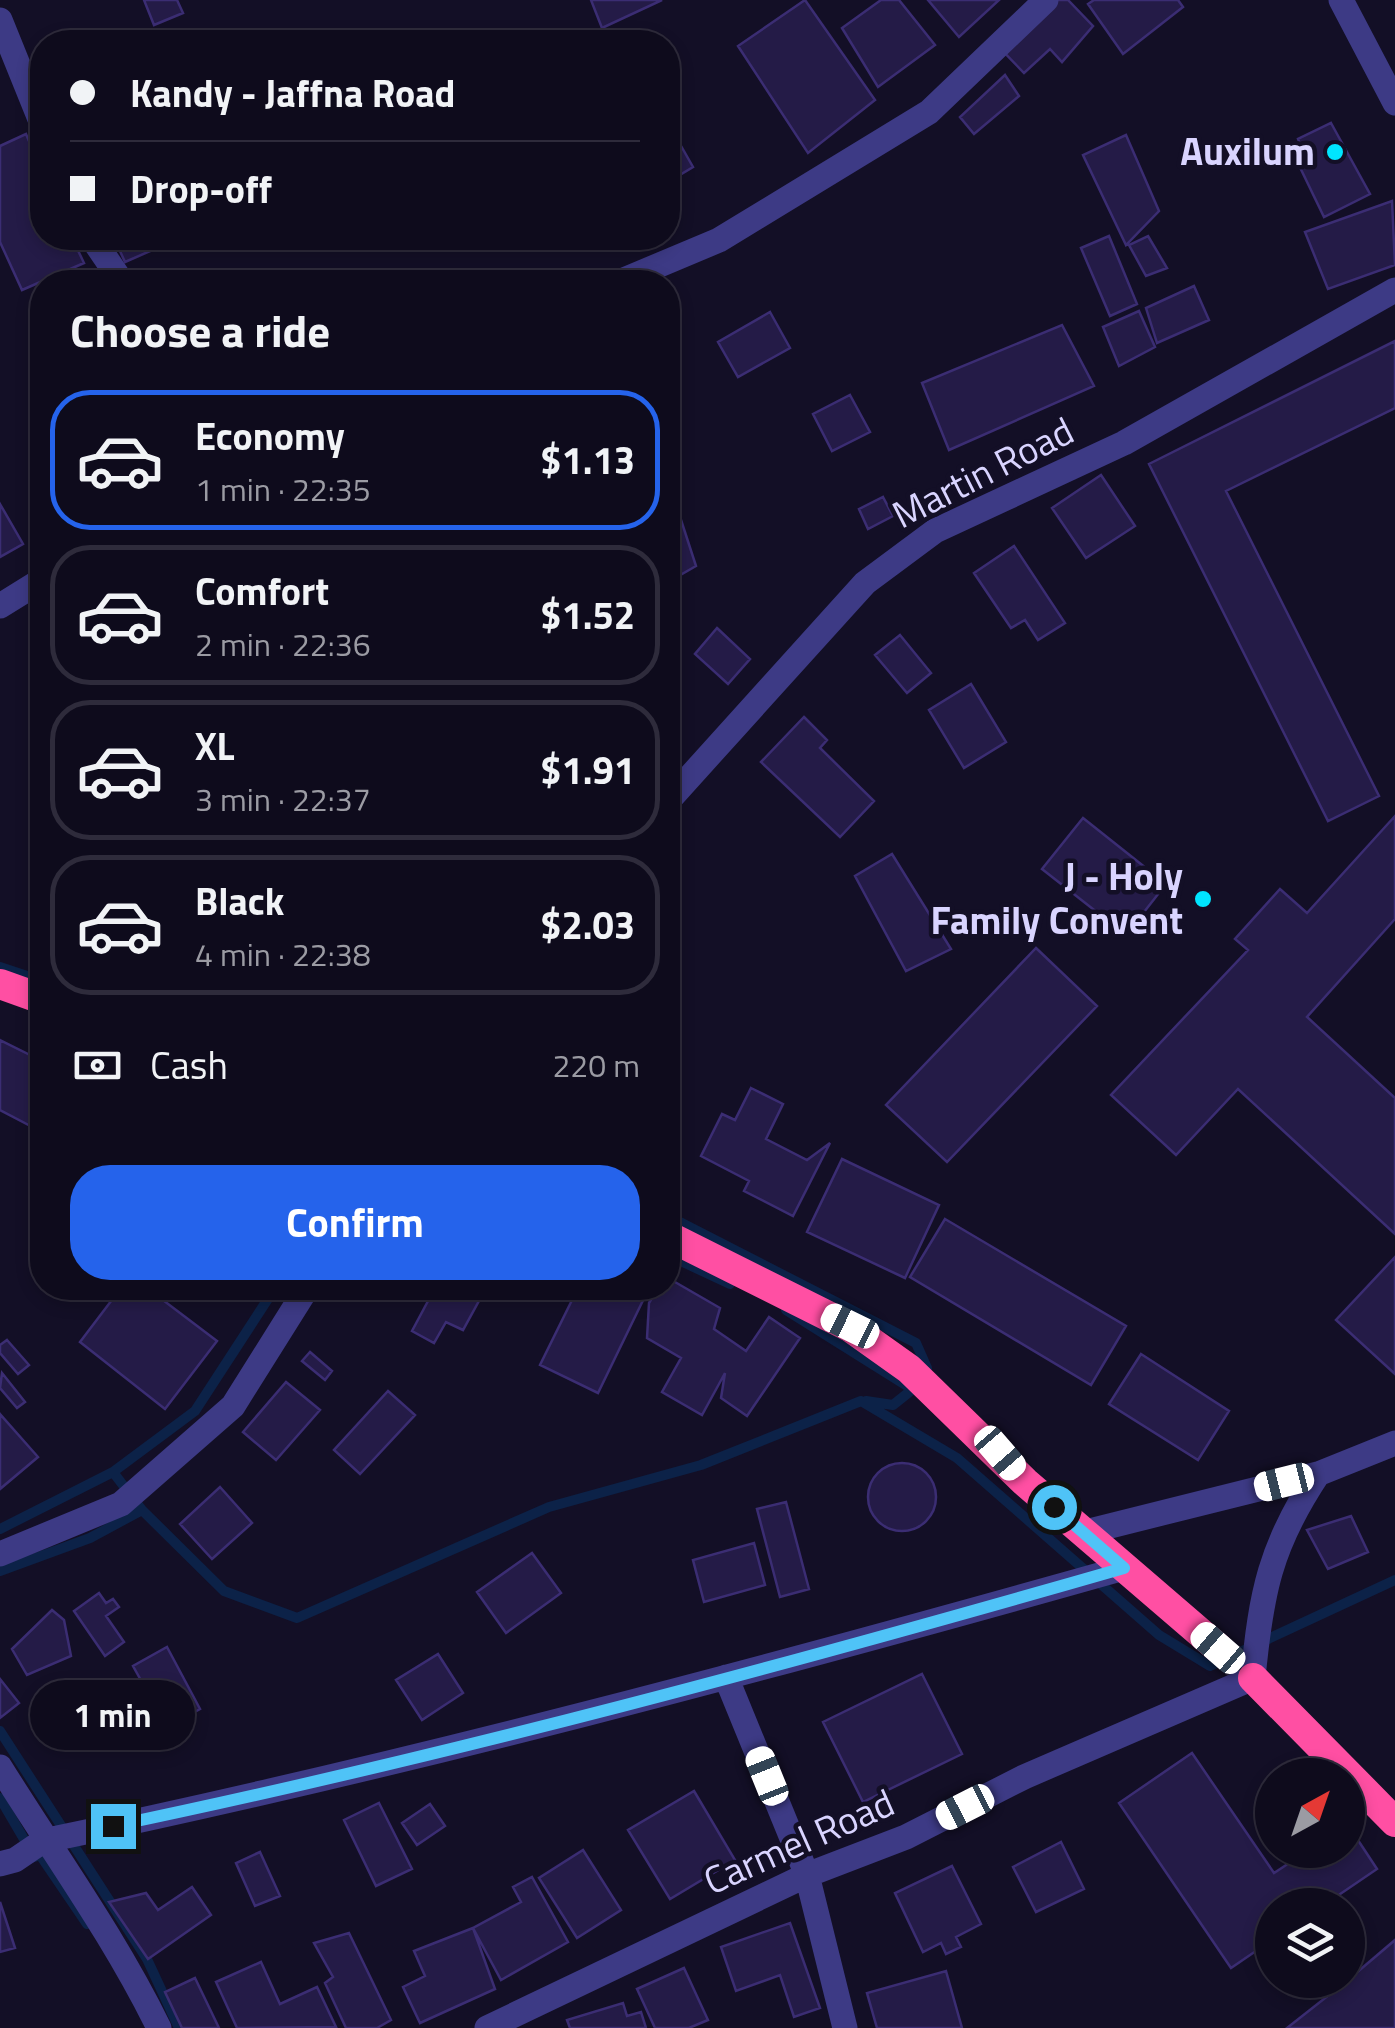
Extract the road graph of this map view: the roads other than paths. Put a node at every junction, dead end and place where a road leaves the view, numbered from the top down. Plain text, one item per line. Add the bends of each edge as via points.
1 (1046, 0) edge
2 (1341, 0) edge
3 (0, 20) edge
4 (30, 94) edge
5 (1395, 103) edge
6 (647, 270) edge
7 (1395, 290) edge
8 (30, 587) edge
9 (0, 606) edge
10 (680, 788) edge
11 (0, 984) edge
12 (30, 995) edge
13 (680, 1242) edge
14 (299, 1300) edge
15 (1395, 1444) edge
16 (1318, 1474) junction
17 (1082, 1533) junction
18 (0, 1554) edge
19 (1124, 1568) junction
20 (1218, 1648) tunnel mouth
21 (726, 1677) junction
22 (1253, 1678) junction
23 (0, 1767) edge
24 (1395, 1822) edge
25 (43, 1841) junction
26 (0, 1864) edge
27 (808, 1876) junction
28 (159, 2028) edge
29 (486, 2028) edge
30 (845, 2028) edge

1 - 6 street via 930,112 718,240
2 - 5 street
3 - 4 street
7 - 10 street, Martin Road via 1124,443 935,532 865,583
8 - 9 street
11 - 12 highway
13 - 17 highway via 850,1326 898,1360
14 - 18 street via 233,1406 121,1504
15 - 16 street
16 - 17 street
16 - 22 street via 1286,1521 1269,1566
17 - 19 highway
19 - 20 highway
19 - 21 street
21 - 25 street via 288,1790
21 - 27 street
22 - 24 highway
22 - 27 street, Carmel Road
23 - 25 street
25 - 26 street
25 - 28 street via 120,1950
27 - 29 street, Carmel Road
27 - 30 street

